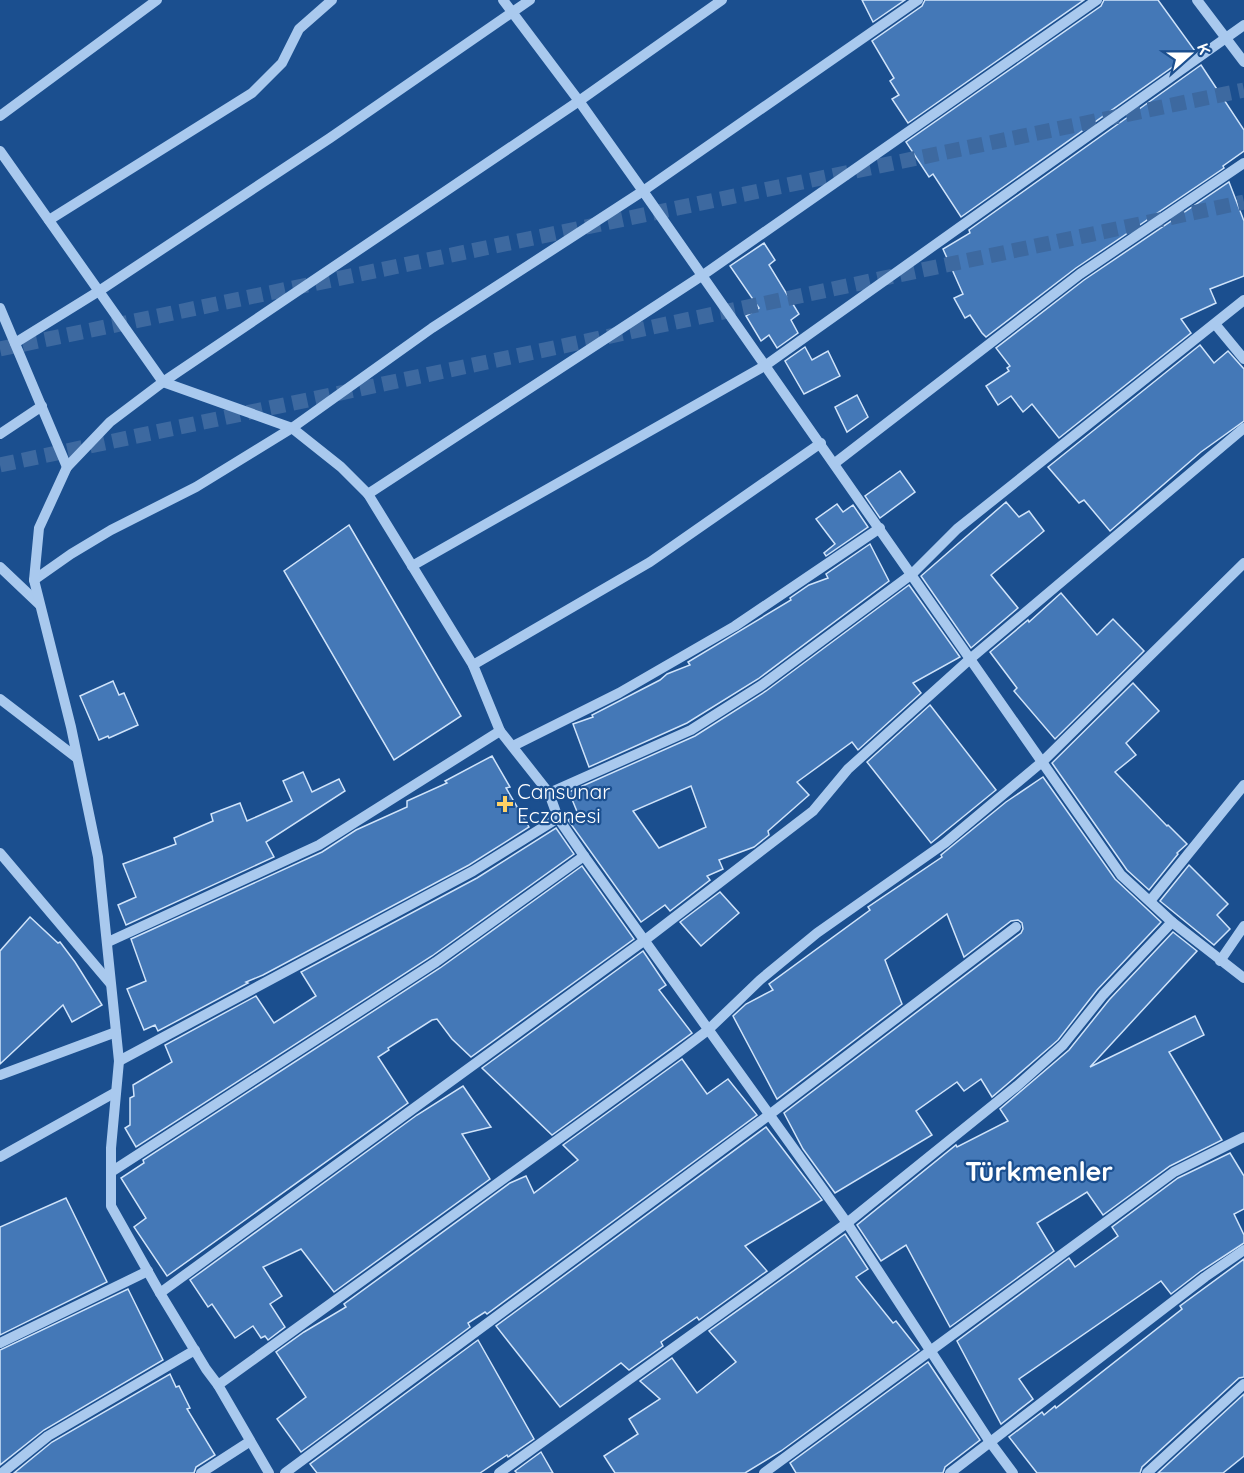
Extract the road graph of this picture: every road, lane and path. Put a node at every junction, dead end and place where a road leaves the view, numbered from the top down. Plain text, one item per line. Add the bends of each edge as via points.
1 (157, 0) edge
2 (332, 0) edge
3 (503, 0) edge
4 (530, 0) edge
5 (722, 0) edge
6 (918, 0) edge
7 (1097, 0) edge
8 (1197, 0) edge
9 (512, 12) junction
10 (1244, 25) edge
11 (1225, 38) junction
12 (1244, 62) edge
13 (579, 101) junction
14 (0, 116) edge
15 (1, 153) edge
16 (1244, 163) edge
17 (643, 190) junction
18 (49, 220) junction
19 (703, 275) junction
20 (99, 291) junction
21 (1244, 300) edge
22 (0, 308) edge
23 (1215, 324) junction
24 (15, 343) junction
25 (1244, 359) edge
26 (765, 365) junction
27 (163, 382) junction
28 (42, 406) junction
29 (292, 428) junction
30 (1244, 428) edge
31 (0, 434) edge
32 (821, 443) junction
33 (835, 463) junction
34 (67, 467) junction
35 (368, 494) junction
36 (880, 528) junction
37 (1244, 563) edge
38 (412, 566) junction
39 (0, 567) edge
40 (912, 574) junction
41 (34, 580) junction
42 (40, 606) junction
43 (970, 659) junction
44 (473, 665) junction
45 (0, 699) edge
46 (500, 731) junction
47 (513, 746) junction
48 (77, 758) junction
49 (1042, 762) junction
50 (1244, 785) edge
51 (549, 793) junction
52 (558, 818) junction
53 (0, 853) edge
54 (584, 856) junction
55 (1150, 901) junction
56 (1172, 922) junction
57 (1244, 926) edge
58 (1017, 927) dead end
59 (645, 940) junction
60 (108, 942) junction
61 (1220, 961) junction
62 (1244, 978) edge
63 (110, 983) junction
64 (708, 1030) junction
65 (116, 1032) junction
66 (119, 1061) junction
67 (0, 1075) edge
68 (116, 1092) junction
69 (769, 1115) junction
70 (1244, 1137) edge
71 (0, 1157) edge
72 (111, 1172) junction
73 (847, 1223) junction
74 (1244, 1251) edge
75 (148, 1272) junction
76 (160, 1293) junction
77 (0, 1343) edge
78 (195, 1350) junction
79 (929, 1350) junction
80 (1244, 1384) edge
81 (218, 1385) junction
82 (249, 1442) junction
83 (990, 1442) junction
84 (2, 1473) edge
85 (201, 1473) edge
86 (269, 1473) edge
87 (285, 1473) edge
88 (499, 1473) edge
89 (764, 1473) edge
90 (950, 1473) edge
91 (1013, 1473) edge
92 (1147, 1473) edge

1 - 14 street
2 - 18 street via 299,29 282,63 252,93
3 - 9 street
4 - 9 street
5 - 13 street
6 - 17 street
7 - 19 street
8 - 11 street
9 - 13 street
9 - 20 street
10 - 11 street
11 - 12 street
11 - 26 street
13 - 17 street
13 - 27 street
15 - 18 street
16 - 33 street via 1080,274
17 - 19 street
17 - 29 street via 432,328
18 - 20 street
19 - 26 street
19 - 35 street
20 - 24 street
20 - 27 street
21 - 23 street
22 - 24 street
23 - 25 street
23 - 40 street via 957,529
24 - 28 street
26 - 32 street
26 - 38 street
27 - 29 street
27 - 34 street via 110,422
28 - 31 street
28 - 34 street
29 - 35 street
29 - 41 street via 196,487 111,530
30 - 43 street
32 - 33 street
32 - 44 street via 650,562
33 - 36 street
34 - 41 street via 39,528
35 - 38 street
36 - 40 street
36 - 47 street via 735,627 619,693
37 - 49 street
38 - 44 street
39 - 42 street
40 - 43 street
40 - 51 street via 762,685 691,730
41 - 42 street
42 - 48 street
43 - 49 street
43 - 59 street via 848,769 813,810
44 - 46 street
45 - 48 street
46 - 47 street
46 - 60 street via 319,845
47 - 51 street
48 - 60 street via 98,857
49 - 55 street via 1121,874
49 - 64 street via 945,843 817,933
50 - 55 street
51 - 52 street
52 - 54 street
52 - 66 street via 473,871
53 - 63 street
54 - 59 street
54 - 72 street via 436,962
55 - 56 street
56 - 61 street
56 - 73 street via 1103,995 1063,1045
57 - 61 street
58 - 69 street
59 - 64 street
59 - 76 street
60 - 63 street
61 - 62 street
63 - 65 street
64 - 69 street
64 - 81 street
65 - 66 street
65 - 67 street
66 - 68 street
68 - 71 street
68 - 72 street
69 - 73 street
69 - 87 street
70 - 79 street via 1174,1172
72 - 75 street via 111,1206
73 - 79 street
73 - 88 street
74 - 83 street via 1205,1276
75 - 76 street
75 - 77 street
76 - 78 street
78 - 81 street
78 - 84 street via 48,1436
79 - 83 street
79 - 89 street
80 - 92 street
81 - 82 street
82 - 85 street
82 - 86 street
83 - 90 street
83 - 91 street

